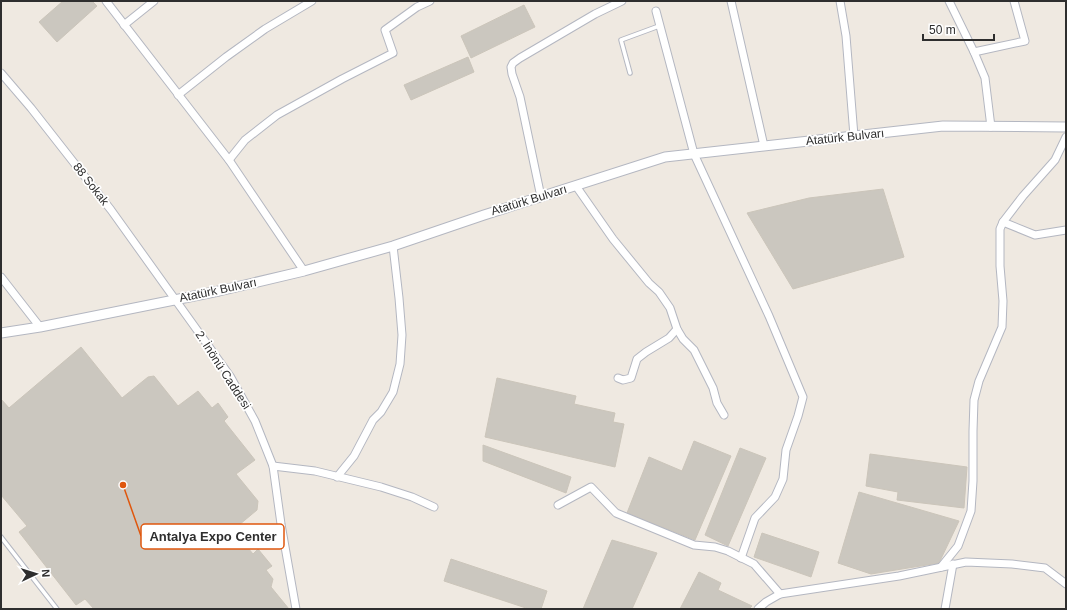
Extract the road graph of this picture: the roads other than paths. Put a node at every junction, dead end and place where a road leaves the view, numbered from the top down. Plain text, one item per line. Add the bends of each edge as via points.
1 (106, 1) edge
2 (154, 1) edge
3 (312, 1) edge
4 (430, 1) edge
5 (622, 1) edge
6 (732, 1) edge
7 (840, 1) edge
8 (949, 1) edge
9 (1014, 1) edge
10 (656, 11) dead end
11 (124, 25) junction
12 (660, 26) junction
13 (974, 52) junction
14 (1, 73) edge
15 (630, 73) dead end
16 (178, 94) junction
17 (991, 127) junction
18 (1066, 128) edge
19 (854, 136) junction
20 (1066, 137) edge
21 (764, 146) junction
22 (694, 154) junction
23 (229, 160) junction
24 (576, 186) junction
25 (542, 197) junction
26 (1003, 222) junction
27 (1066, 230) edge
28 (392, 246) junction
29 (304, 271) junction
30 (1, 277) edge
31 (176, 300) junction
32 (40, 327) junction
33 (677, 329) junction
34 (1, 333) edge
35 (618, 378) dead end
36 (724, 415) dead end
37 (273, 466) junction
38 (337, 477) junction
39 (558, 505) dead end
40 (434, 507) dead end
41 (1, 538) edge
42 (741, 558) junction
43 (953, 564) junction
44 (941, 567) junction
45 (1066, 584) edge
46 (780, 594) junction
47 (57, 609) edge
48 (296, 609) edge
49 (758, 609) edge
50 (945, 609) edge

1 - 11 street
2 - 11 street
3 - 16 street via 265,29
4 - 23 street via 385,30 393,53 277,115 245,140
5 - 25 street via 595,14 513,63 512,74 520,96
6 - 21 street
7 - 19 street via 846,36
8 - 13 street
9 - 13 street via 1025,41
10 - 12 street
11 - 16 street
12 - 15 lane via 621,40
12 - 22 street
13 - 17 street via 985,78
14 - 31 street, 88 Sokak via 111,210
16 - 23 street
17 - 18 street, Atatürk Bulvarı
17 - 19 street, Atatürk Bulvarı via 943,126
19 - 21 street, Atatürk Bulvarı
20 - 26 street via 1055,160
21 - 22 street, Atatürk Bulvarı
22 - 24 street, Atatürk Bulvarı via 665,157
22 - 42 street via 766,309 803,397 786,450 783,479 775,497 755,518
23 - 29 street
24 - 25 street, Atatürk Bulvarı
24 - 33 street via 613,239 659,292 670,308
25 - 28 street, Atatürk Bulvarı
26 - 27 street via 1035,235
26 - 44 street via 1000,229 1002,327 979,381 974,400 971,511 958,546
28 - 29 street, Atatürk Bulvarı
28 - 38 street via 402,335 400,364 394,392 373,420 354,456
29 - 31 street, Atatürk Bulvarı
30 - 32 street
31 - 32 street, Atatürk Bulvarı
31 - 37 street, 2. İnönü Caddesi via 230,376 255,421
32 - 34 street, Atatürk Bulvarı
33 - 35 street via 637,359 631,378
33 - 36 street via 694,350
37 - 38 street via 315,471
37 - 48 street, 2. İnönü Caddesi
38 - 40 street via 381,487
39 - 42 street via 591,487 616,513 694,545 715,547
41 - 47 lane
42 - 46 street via 754,564
43 - 44 street
43 - 45 street via 1012,564 1045,568
43 - 50 street
44 - 46 street
46 - 49 street

